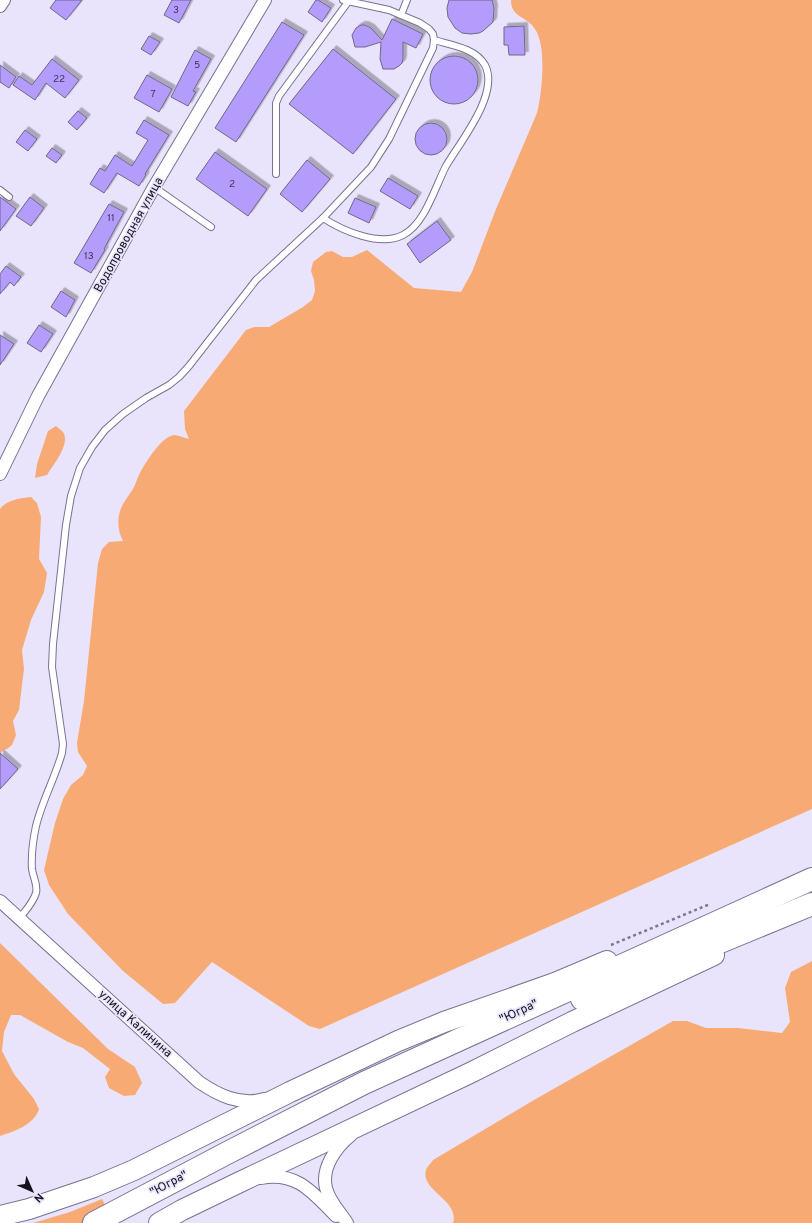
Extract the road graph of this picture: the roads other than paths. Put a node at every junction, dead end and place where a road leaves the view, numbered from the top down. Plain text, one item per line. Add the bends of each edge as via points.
1 (4, 0) edge
2 (265, 0) edge
3 (407, 0) edge
4 (346, 1) edge
5 (0, 6) edge
6 (401, 15) junction
7 (434, 40) junction
8 (276, 174) dead end
9 (154, 188) junction
10 (0, 190) edge
11 (9, 197) dead end
12 (323, 218) junction
13 (210, 227) dead end
14 (0, 474) edge
15 (812, 878) edge
16 (0, 901) edge
17 (812, 906) edge
18 (19, 919) junction
19 (290, 1092) junction
20 (375, 1117) junction
21 (229, 1152) junction
22 (240, 1182) junction
23 (0, 1216) edge
24 (101, 1219) edge
25 (159, 1223) edge
26 (345, 1223) edge

1 - 5 street
2 - 9 street, Водопроводная улица
3 - 6 lane
4 - 6 lane
4 - 8 lane via 276,103
6 - 7 lane via 429,29
7 - 12 lane via 433,48 380,155
7 - 12 lane via 474,54 485,66 488,77 482,105 475,120 420,218 404,235 379,239 340,228
9 - 13 lane
9 - 14 street, Водопроводная улица via 38,396
10 - 11 lane
12 - 18 lane via 256,280 179,377 123,414 105,430 80,468 71,496 66,525 53,644 52,667 63,744 62,753 36,825 32,847 32,871 36,893
15 - 19 main road via 555,983 437,1025
15 - 21 highway, "Югра" via 364,1083
16 - 18 street, улица Калинина
17 - 20 main road via 564,1025 470,1074
17 - 21 highway, "Югра" via 511,1028
18 - 19 street, улица Калинина via 209,1089 246,1102
19 - 23 main road via 134,1170 29,1210
20 - 22 main road
20 - 26 street via 346,1139 337,1149 326,1170 326,1189
21 - 24 highway, "Югра"
22 - 25 main road
22 - 26 street via 272,1176 296,1181

